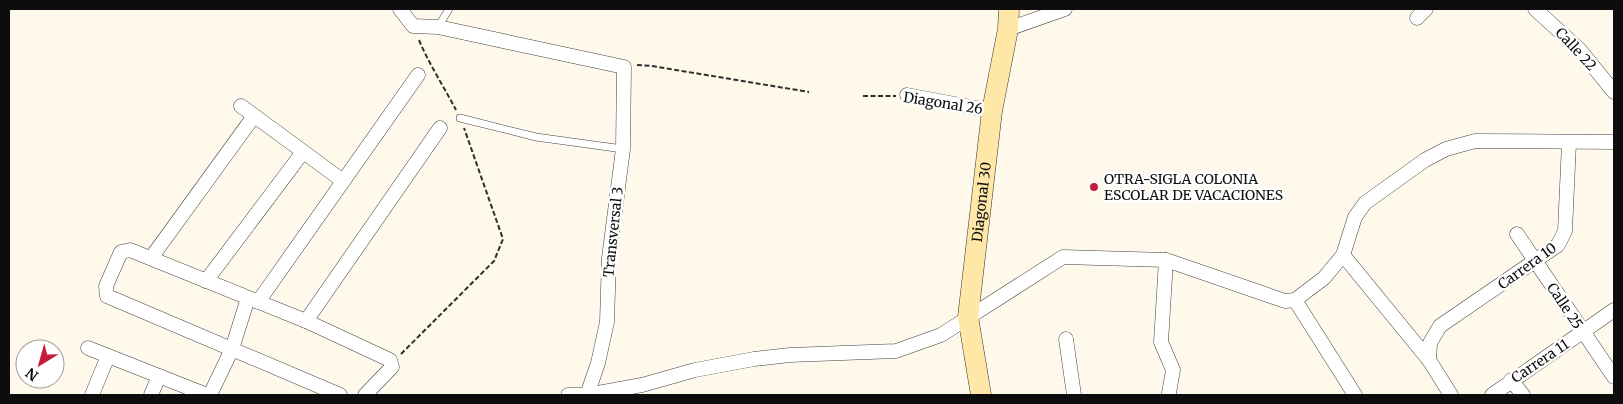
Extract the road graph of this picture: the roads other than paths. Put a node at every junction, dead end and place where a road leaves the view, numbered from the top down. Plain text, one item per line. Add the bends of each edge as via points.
1 (400, 9) edge
2 (449, 9) edge
3 (1009, 9) edge
4 (1065, 9) edge
5 (1535, 9) edge
6 (438, 27) junction
7 (1008, 29) junction
8 (418, 75) dead end
9 (1614, 92) edge
10 (906, 95) road end
11 (242, 106) dead end
12 (992, 111) junction
13 (254, 116) junction
14 (460, 118) road end
15 (440, 128) dead end
16 (1614, 142) edge
17 (1569, 143) junction
18 (623, 149) junction
19 (303, 152) junction
20 (342, 181) junction
21 (1517, 234) dead end
22 (1343, 255) junction
23 (151, 258) junction
24 (1166, 260) junction
25 (1535, 262) junction
26 (206, 281) junction
27 (253, 300) junction
28 (1295, 300) junction
29 (1614, 310) edge
30 (968, 317) junction
31 (306, 321) junction
32 (1584, 332) junction
33 (1066, 338) dead end
34 (88, 348) dead end
35 (232, 349) junction
36 (108, 356) junction
37 (1429, 360) junction
38 (159, 376) junction
39 (1614, 377) edge
40 (1512, 380) junction
41 (1166, 394) edge
42 (92, 395) edge
43 (151, 395) edge
44 (208, 395) edge
45 (340, 395) edge
46 (365, 395) edge
47 (568, 395) edge
48 (587, 395) edge
49 (981, 395) edge
50 (1074, 395) edge
51 (1355, 395) edge
52 (1451, 395) edge
53 (1492, 395) edge
54 (1523, 395) edge

1 - 6 street via 414,26
2 - 6 lane
3 - 7 street, Diagonal 30
4 - 7 street
5 - 9 street, Calle 22 via 1579,49
6 - 18 street, Transversal 3 via 624,67
7 - 12 street, Diagonal 30
8 - 20 street
10 - 12 street, Diagonal 26
11 - 13 street
12 - 30 street, Diagonal 30
13 - 19 street
13 - 23 street
14 - 18 lane via 536,137
15 - 31 street
16 - 17 street
17 - 22 street via 1475,140 1446,149 1365,202 1355,217
17 - 25 street, Carrera 10 via 1565,231 1558,245
18 - 48 street, Transversal 3 via 608,258 607,322
19 - 20 street
19 - 26 street
20 - 27 street
21 - 25 street, Calle 25
22 - 28 street via 1324,278
22 - 37 street
23 - 26 street
23 - 35 street via 130,250 121,252 106,286 107,296
24 - 28 street via 1285,301
24 - 30 street via 1061,257
24 - 41 street via 1161,342 1173,365
25 - 32 street, Calle 25
25 - 37 street, Carrera 10 via 1440,326 1430,343
26 - 27 street
27 - 31 street
27 - 35 street
28 - 51 street
29 - 32 street, Carrera 11
30 - 48 street via 941,334 896,351 754,359
30 - 49 street, Diagonal 30
31 - 46 street via 393,363
32 - 39 street, Calle 25
32 - 40 street, Carrera 11
33 - 50 street
34 - 36 street
35 - 44 street
35 - 45 street
36 - 38 street
36 - 42 street
37 - 52 street
38 - 43 street
38 - 44 street
40 - 53 street, Carrera 11
40 - 54 street
47 - 48 street

